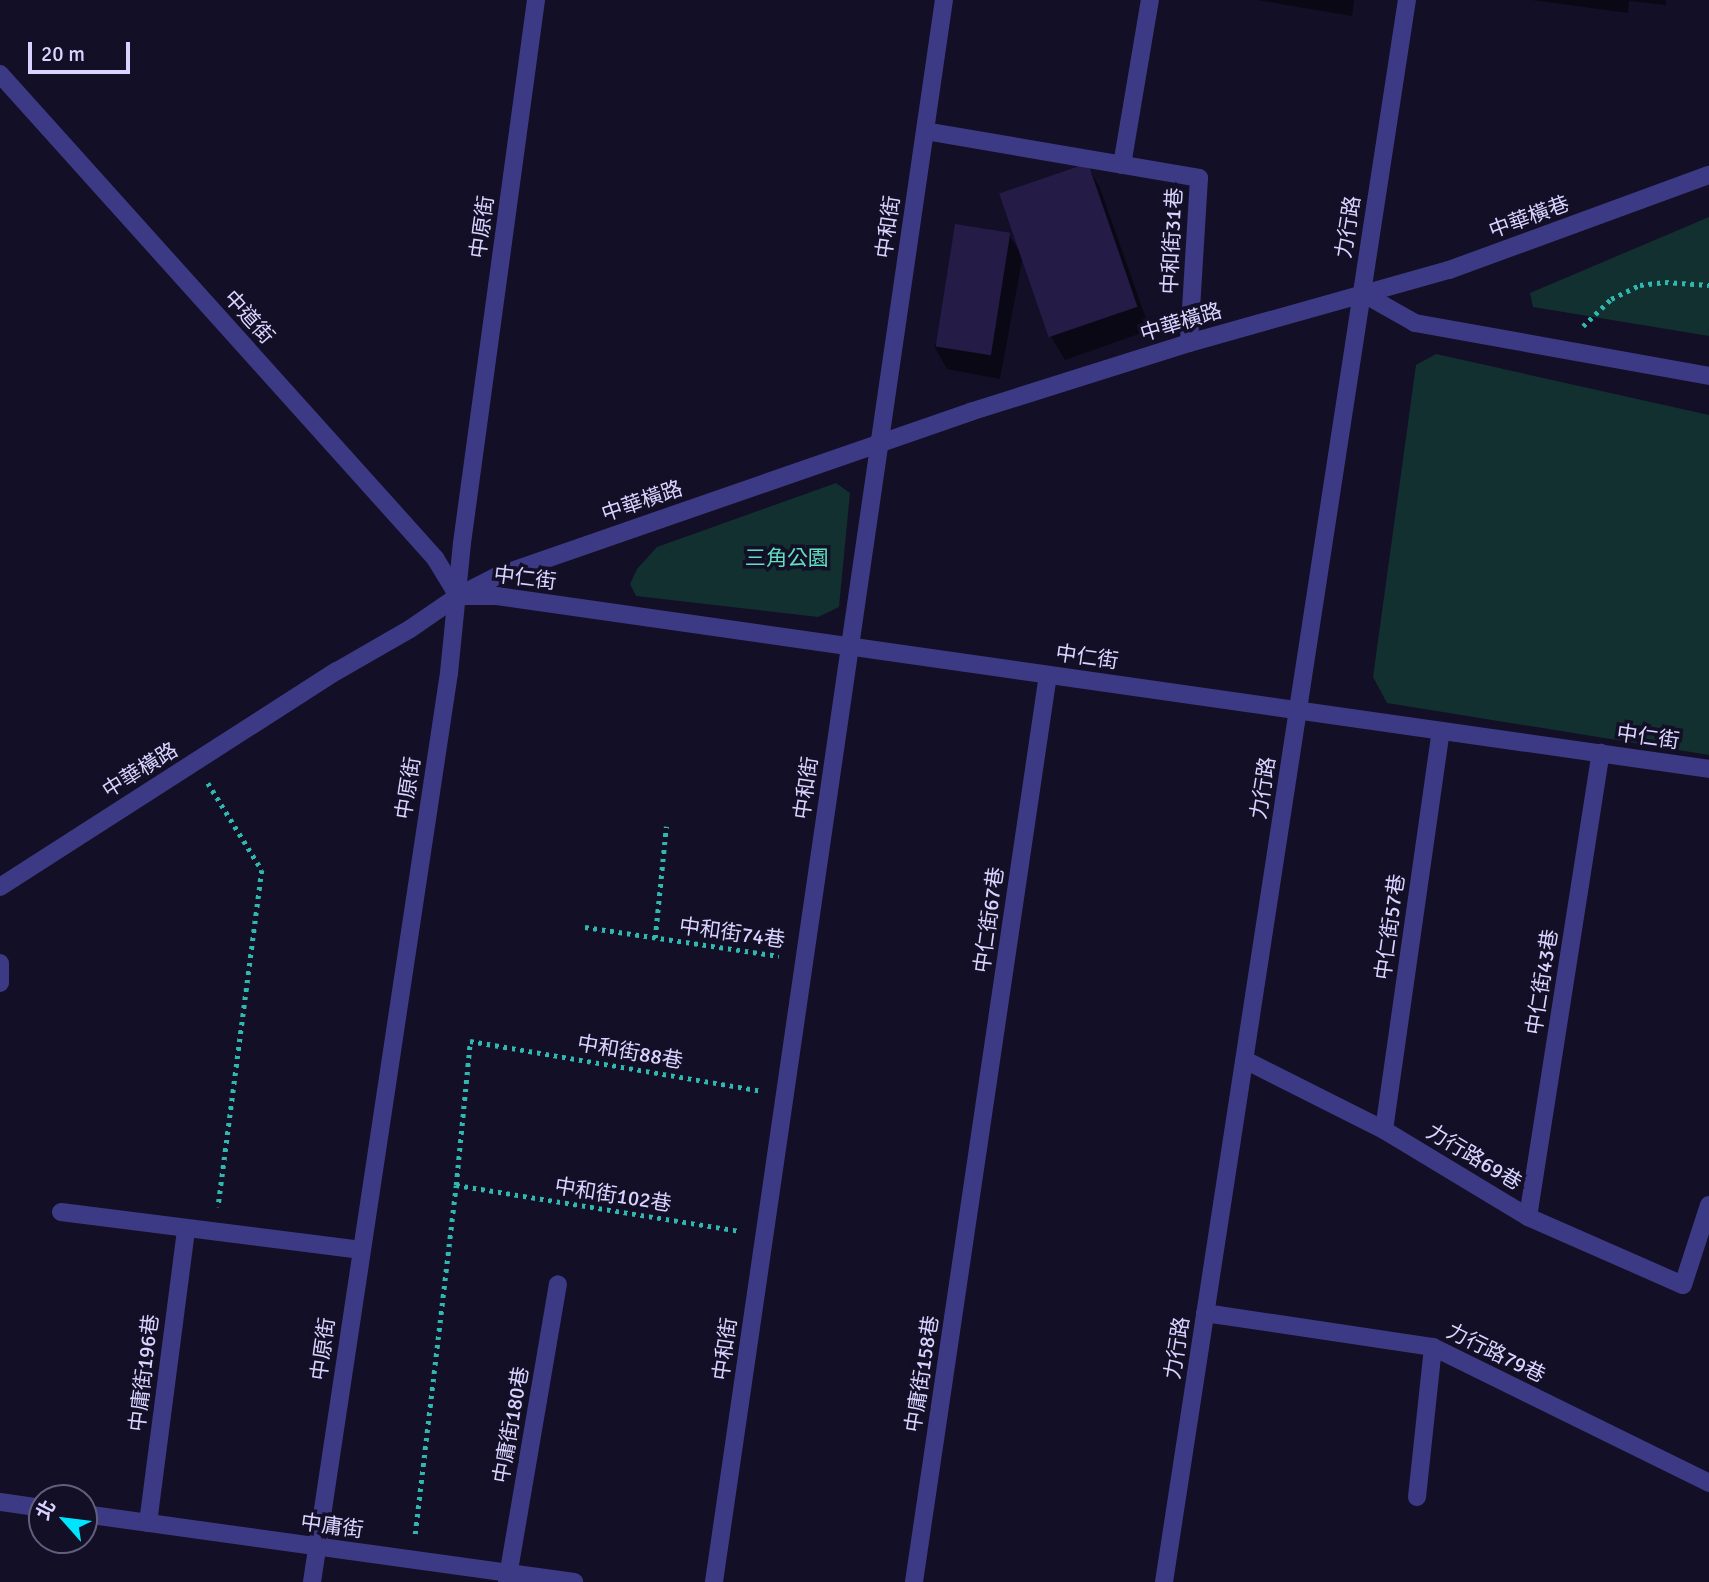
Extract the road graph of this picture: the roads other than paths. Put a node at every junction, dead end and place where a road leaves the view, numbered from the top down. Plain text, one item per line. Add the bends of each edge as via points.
1 (536, 0) edge
2 (944, 0) edge
3 (1150, 0) edge
4 (1407, 0) edge
5 (0, 74) edge
6 (925, 131) junction
7 (1122, 165) junction
8 (1709, 175) edge
9 (1362, 293) junction
10 (1189, 343) junction
11 (1709, 376) edge
12 (882, 442) junction
13 (458, 596) junction
14 (850, 646) junction
15 (1048, 675) junction
16 (1298, 710) junction
17 (1441, 731) junction
18 (1601, 753) junction
19 (1709, 768) edge
20 (0, 887) edge
21 (0, 963) edge
22 (0, 983) edge
23 (1245, 1060) junction
24 (1384, 1130) junction
25 (976, 1172) joint
26 (1709, 1205) edge
27 (61, 1212) dead end
28 (1528, 1217) junction
29 (186, 1229) junction
30 (360, 1250) junction
31 (558, 1284) dead end
32 (1205, 1313) junction
33 (1433, 1347) junction
34 (1709, 1483) edge
35 (1417, 1497) dead end
36 (0, 1502) edge
37 (28, 1506) edge
38 (98, 1516) edge
39 (148, 1523) junction
40 (318, 1547) junction
41 (507, 1577) edge
42 (312, 1582) edge
43 (574, 1582) edge
44 (714, 1582) edge
45 (914, 1582) edge
46 (1164, 1582) edge

1 - 13 street, 中原街
2 - 6 street, 中和街
3 - 7 street
4 - 9 street, 力行路
5 - 13 street, 中道街 via 435,558
6 - 7 street, 中和街31巷
6 - 12 street, 中和街
7 - 10 street, 中和街31巷 via 1199,178
8 - 9 street, 中華橫巷 via 1449,270
9 - 10 street, 中華橫路
9 - 11 street via 1415,323
9 - 16 street, 力行路
10 - 12 street, 中華橫路
12 - 13 street, 中華橫路 via 497,576
12 - 14 street, 中和街
13 - 14 street, 中仁街 via 497,596
13 - 20 street, 中華橫路
13 - 30 street, 中原街
14 - 15 street, 中仁街
14 - 44 street, 中和街
15 - 16 street, 中仁街
15 - 25 street, 中仁街67巷
16 - 17 street, 中仁街
16 - 23 street, 力行路
17 - 18 street, 中仁街
17 - 24 street, 中仁街57巷
18 - 19 street, 中仁街
18 - 28 street, 中仁街43巷
21 - 22 street
23 - 24 street, 力行路69巷
23 - 32 street, 力行路
24 - 28 street, 力行路69巷
25 - 45 street, 中庸街158巷
26 - 28 street, 力行路69巷 via 1683,1285
27 - 29 street
29 - 30 street
29 - 39 street, 中庸街196巷
30 - 40 street, 中原街
31 - 41 street, 中庸街180巷
32 - 33 street, 力行路79巷
32 - 46 street, 力行路
33 - 34 street, 力行路79巷
33 - 35 street
36 - 37 street
38 - 39 street, 中庸街
39 - 40 street, 中庸街
40 - 41 street, 中庸街
40 - 42 street, 中原街
41 - 43 street, 中庸街

